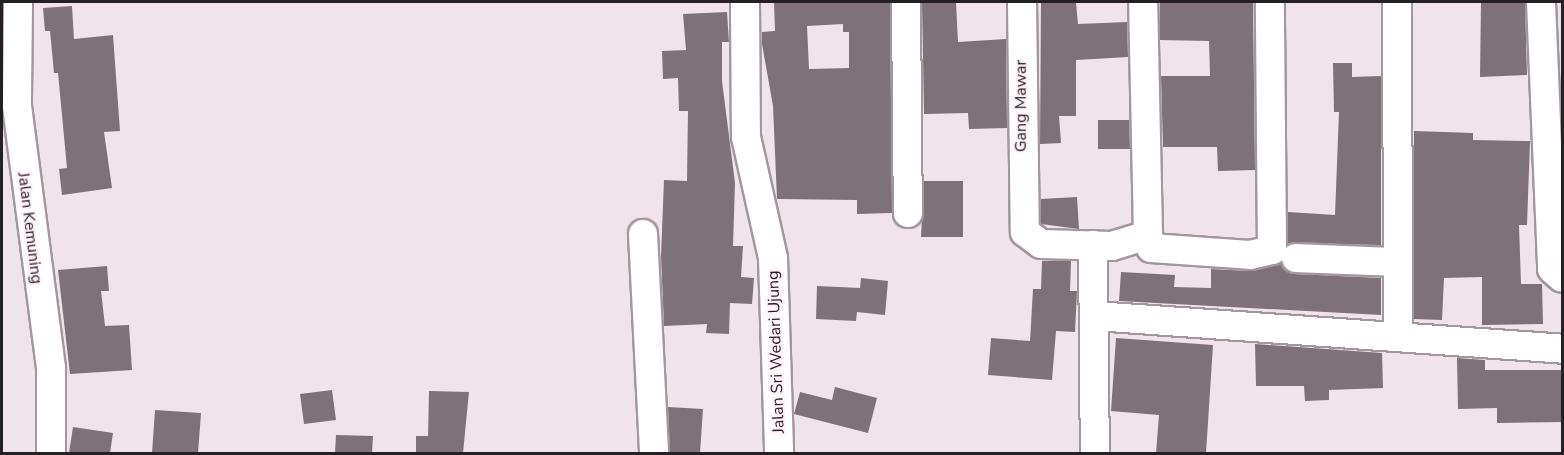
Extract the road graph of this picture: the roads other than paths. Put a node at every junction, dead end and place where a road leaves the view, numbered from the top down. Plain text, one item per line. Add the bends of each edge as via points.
1 (18, 2) edge
2 (745, 2) edge
3 (906, 2) edge
4 (1022, 2) edge
5 (1143, 2) edge
6 (1270, 2) edge
7 (1397, 2) edge
8 (1541, 2) edge
9 (13, 181) edge
10 (908, 213) dead end
11 (643, 234) dead end
12 (1148, 235) junction
13 (1093, 246) junction
14 (1296, 258) dead end
15 (1397, 262) junction
16 (1563, 279) edge
17 (1095, 316) junction
18 (1398, 335) junction
19 (1563, 349) edge
20 (51, 453) edge
21 (654, 453) edge
22 (779, 453) edge
23 (1095, 453) edge

1 - 9 street, Jalan Kemuning
2 - 22 street, Jalan Sri Wedari Ujung via 746,137 773,258
3 - 10 street
4 - 13 street, Gang Mawar via 1021,210 1025,232 1035,242
5 - 12 street
6 - 12 street via 1272,250 1250,255 1151,248
7 - 15 street
8 - 16 street via 1552,269
9 - 20 street, Jalan Kemuning via 51,369
11 - 21 street
12 - 13 street, Gang Mawar via 1124,245
13 - 17 street
14 - 15 street
15 - 18 street
17 - 18 street
17 - 23 street
18 - 19 street

